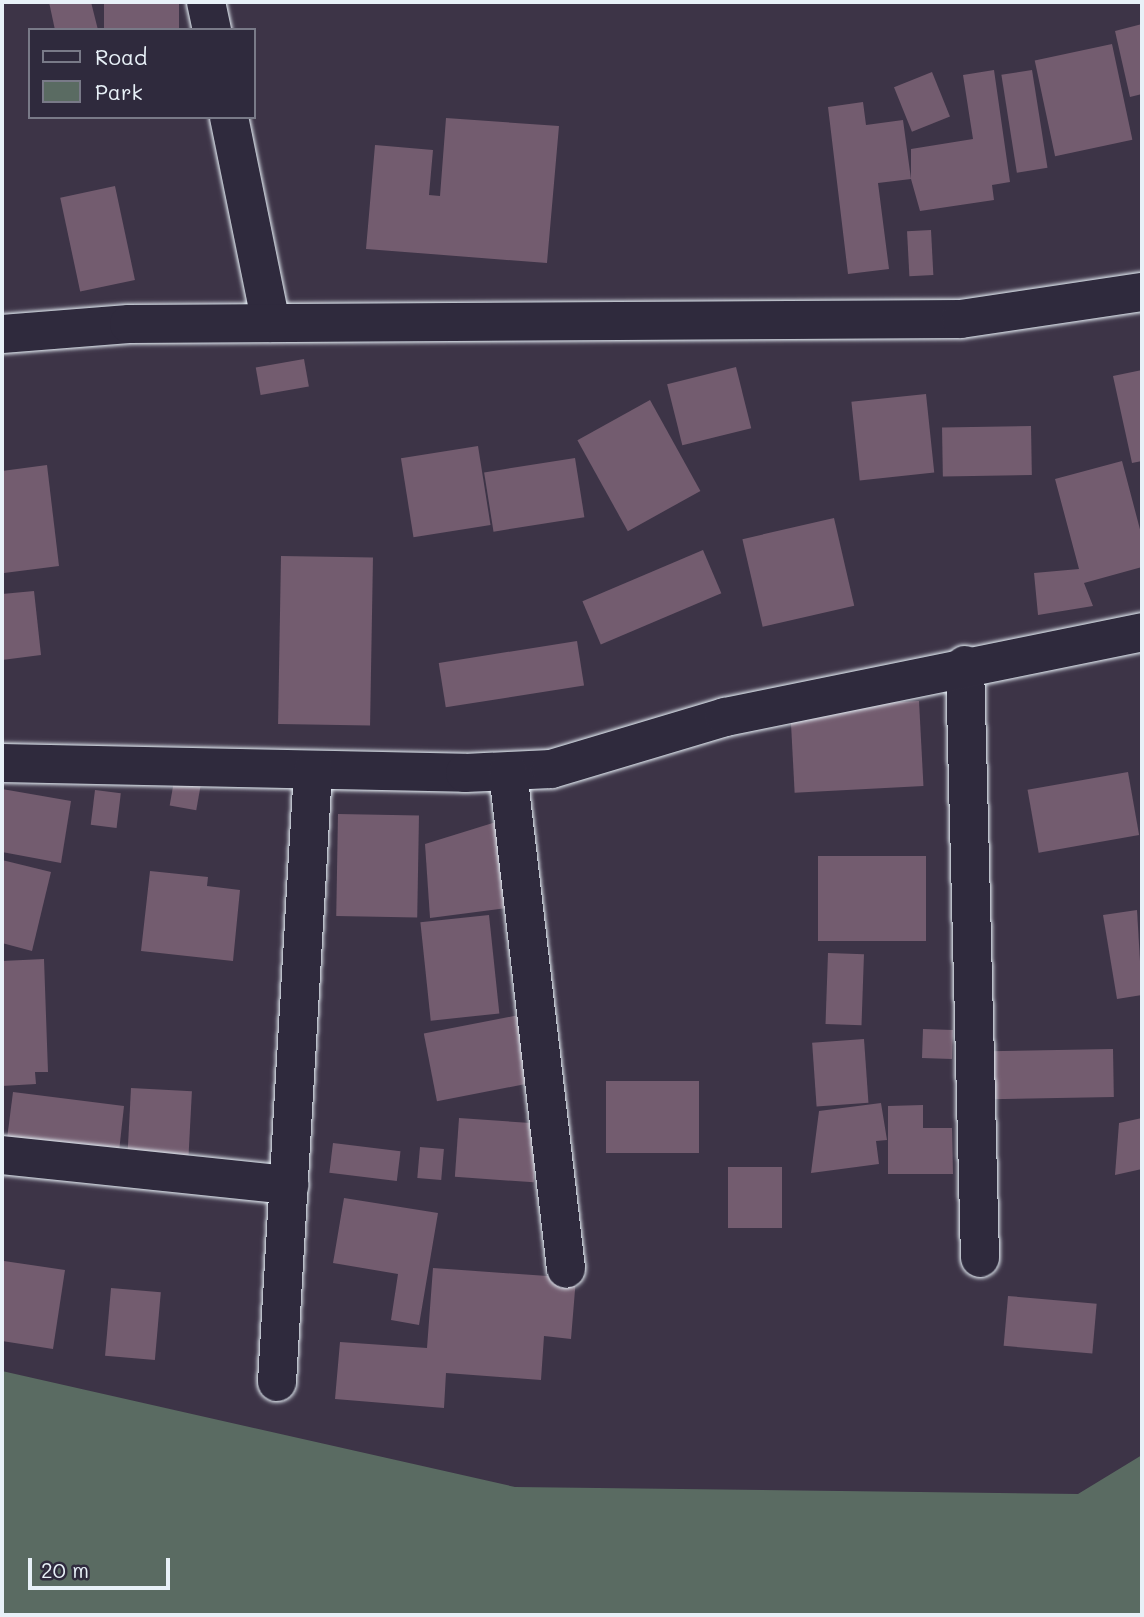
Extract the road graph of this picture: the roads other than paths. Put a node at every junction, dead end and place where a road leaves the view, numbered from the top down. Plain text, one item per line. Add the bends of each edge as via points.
1 (206, 2) edge
2 (212, 28) edge
3 (229, 119) edge
4 (1142, 292) edge
5 (271, 323) junction
6 (2, 334) edge
7 (1142, 632) edge
8 (965, 666) junction
9 (2, 763) edge
10 (313, 770) junction
11 (508, 772) junction
12 (2, 1155) edge
13 (289, 1185) junction
14 (980, 1258) dead end
15 (566, 1269) dead end
16 (277, 1382) dead end

1 - 2 street
3 - 5 street
4 - 5 street via 961,319
5 - 6 street via 128,324
7 - 8 street
8 - 11 street via 725,717 551,769
8 - 14 street
9 - 10 street
10 - 11 street
10 - 13 street
11 - 15 street
12 - 13 street
13 - 16 street

